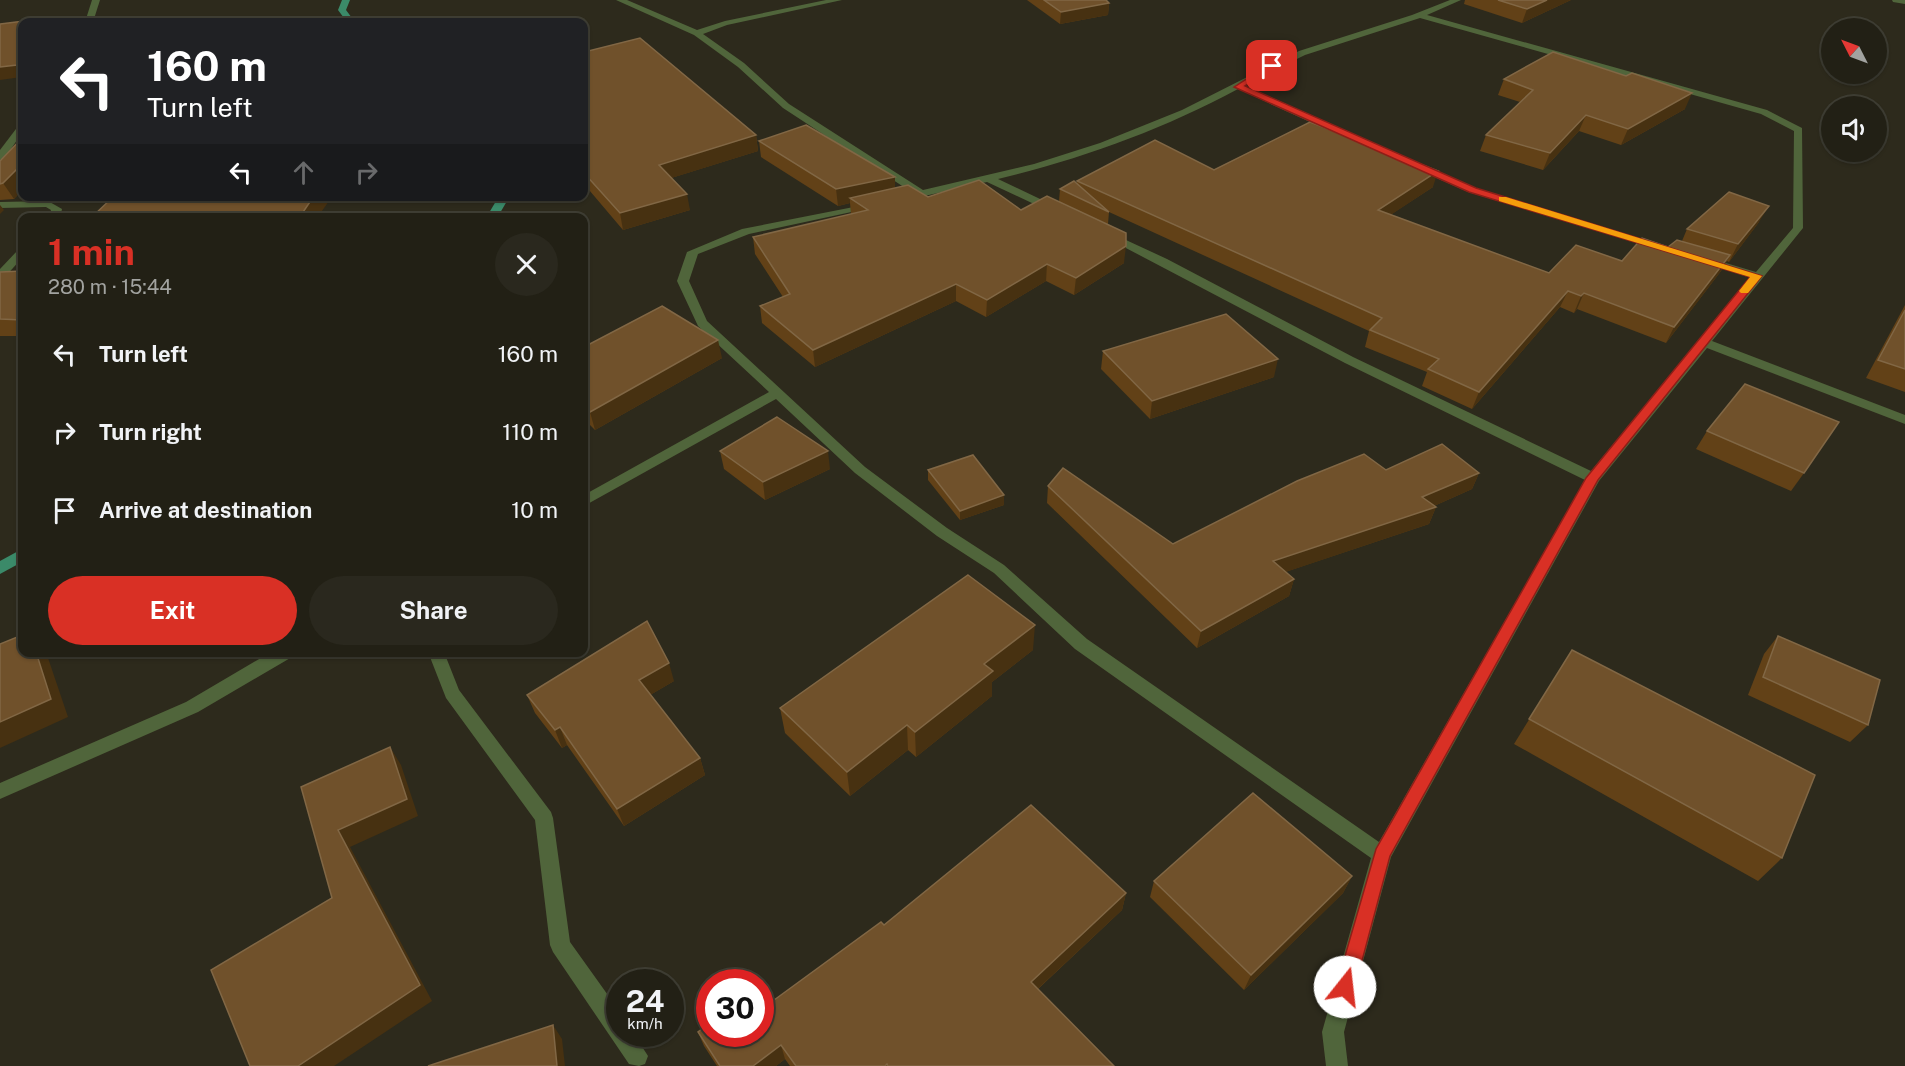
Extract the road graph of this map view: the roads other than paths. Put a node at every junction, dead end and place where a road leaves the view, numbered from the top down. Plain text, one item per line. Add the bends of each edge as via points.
1 (96, 0) edge
2 (620, 0) edge
3 (838, 0) edge
4 (1457, 0) edge
5 (1896, 0) edge
6 (1905, 2) edge
7 (1418, 15) junction
8 (90, 18) edge
9 (697, 33) junction
10 (1239, 87) junction
11 (18, 132) edge
12 (0, 156) edge
13 (989, 179) junction
14 (922, 194) junction
15 (0, 205) edge
16 (56, 213) edge
17 (1071, 218) edge
18 (1102, 232) edge
19 (1666, 248) edge
20 (1688, 255) edge
21 (18, 256) edge
22 (0, 276) edge
23 (1757, 276) junction
24 (1703, 342) junction
25 (777, 393) junction
26 (1905, 420) edge
27 (1593, 478) junction
28 (588, 499) edge
29 (277, 657) edge
30 (438, 657) edge
31 (0, 791) edge
32 (1382, 855) junction
33 (606, 1012) edge
34 (631, 1047) edge
35 (637, 1056) dead end
36 (1337, 1066) edge

1 - 8 street
2 - 9 street
3 - 9 street via 724,23
4 - 7 street
5 - 6 street
7 - 10 street via 1304,53 1272,66
7 - 23 street via 1764,112 1799,130 1798,228
9 - 14 street via 741,64 786,106
10 - 13 street via 1080,154
10 - 19 street via 1472,190
11 - 12 street
13 - 14 street
13 - 17 street
14 - 25 street via 746,231 693,252 683,281 702,323
15 - 16 street via 48,204 57,209
18 - 27 street via 1349,360
20 - 23 street
21 - 22 street
23 - 24 street
24 - 26 street
24 - 27 street
25 - 28 street
25 - 32 street via 860,470 999,569 1081,644
27 - 32 street
29 - 31 street via 192,707
30 - 33 street via 452,693 544,818 560,945
32 - 36 street via 1333,1032
34 - 35 street

